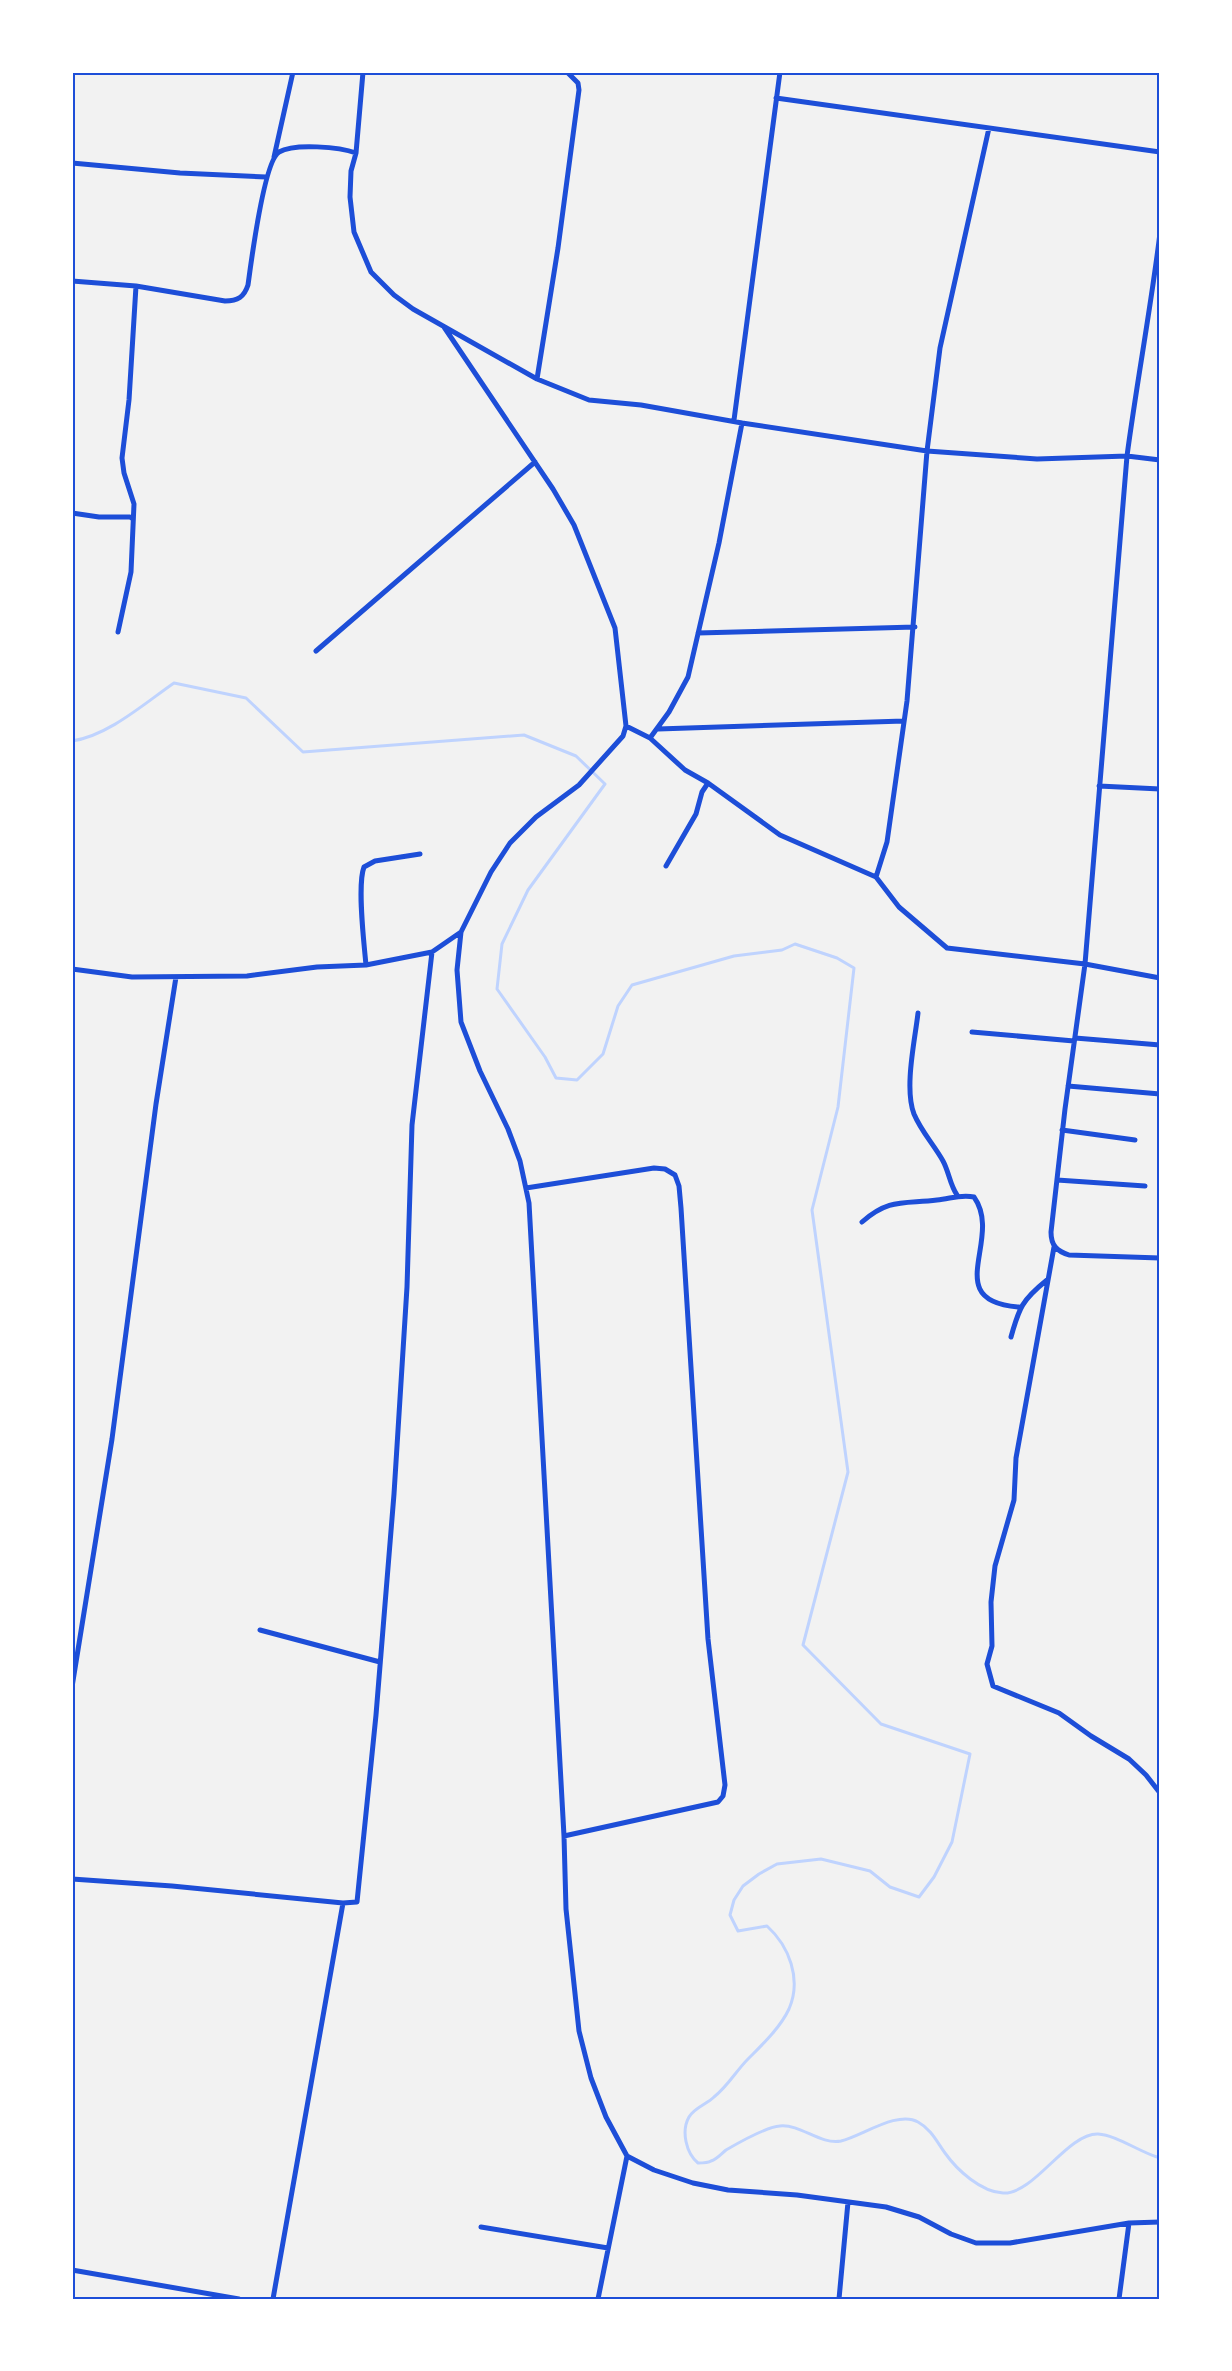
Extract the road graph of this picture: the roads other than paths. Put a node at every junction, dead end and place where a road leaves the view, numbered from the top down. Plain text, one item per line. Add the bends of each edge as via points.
1 (292, 72) edge
2 (363, 72) edge
3 (780, 72) edge
4 (571, 73) edge
5 (776, 98) junction
6 (989, 128) junction
7 (1160, 152) edge
8 (356, 153) junction
9 (273, 161) junction
10 (72, 163) edge
11 (266, 177) junction
12 (1160, 233) edge
13 (72, 281) edge
14 (136, 286) junction
15 (444, 327) junction
16 (537, 379) junction
17 (734, 420) junction
18 (742, 423) junction
19 (927, 451) junction
20 (1127, 456) junction
21 (1160, 460) edge
22 (535, 462) junction
23 (72, 513) edge
24 (132, 519) junction
25 (915, 627) junction
26 (117, 632) dead end
27 (698, 633) junction
28 (316, 651) dead end
29 (904, 721) junction
30 (626, 726) junction
31 (658, 729) junction
32 (650, 738) junction
33 (708, 783) junction
34 (1099, 786) junction
35 (1160, 789) edge
36 (420, 854) dead end
37 (666, 866) dead end
38 (876, 877) junction
39 (461, 932) junction
40 (432, 952) junction
41 (1085, 964) junction
42 (366, 965) junction
43 (72, 969) edge
44 (176, 977) junction
45 (1160, 978) edge
46 (918, 1012) dead end
47 (972, 1032) dead end
48 (1075, 1040) junction
49 (1160, 1044) edge
50 (1068, 1086) junction
51 (1160, 1094) edge
52 (1062, 1130) junction
53 (1135, 1140) dead end
54 (1057, 1180) junction
55 (1145, 1186) dead end
56 (526, 1188) junction
57 (957, 1195) junction
58 (862, 1222) dead end
59 (1054, 1247) junction
60 (1160, 1258) edge
61 (1047, 1280) junction
62 (1019, 1307) junction
63 (1011, 1337) dead end
64 (260, 1630) dead end
65 (380, 1662) junction
66 (72, 1686) edge
67 (1160, 1793) edge
68 (564, 1836) junction
69 (72, 1879) edge
70 (343, 1904) junction
71 (627, 2156) junction
72 (848, 2202) junction
73 (1160, 2222) edge
74 (1130, 2223) junction
75 (481, 2226) dead end
76 (608, 2248) junction
77 (72, 2270) edge
78 (239, 2299) edge
79 (273, 2299) edge
80 (598, 2299) edge
81 (838, 2299) edge
82 (1119, 2299) edge

1 - 9 street
2 - 8 street
3 - 5 street
4 - 16 street via 579,90
5 - 6 street
5 - 17 street
6 - 7 street
6 - 19 street via 940,348
8 - 9 street via 341,147 297,149 279,152
8 - 15 street via 351,171 352,223 366,264 394,295
9 - 11 street
10 - 11 street
11 - 14 street via 248,285 241,298 225,301
12 - 20 street
13 - 14 street
14 - 24 street via 122,458 134,504
15 - 16 street
15 - 22 street
16 - 17 street via 590,400
17 - 18 street
18 - 19 street
18 - 27 street
19 - 20 street via 1037,459
19 - 25 street
20 - 21 street
20 - 34 street
22 - 28 street
22 - 30 street via 574,525 615,628
23 - 24 street
24 - 26 street via 131,572
25 - 27 street
25 - 29 street
27 - 31 street via 688,677
29 - 31 street
29 - 38 street via 887,842
30 - 32 street
30 - 39 street via 623,736 579,785 536,817 510,843
31 - 32 street
32 - 33 street via 685,770
33 - 37 street via 696,814
33 - 38 street via 780,835
34 - 35 street
34 - 41 street
36 - 42 street via 375,861 364,867
38 - 41 street via 899,907 947,948
39 - 40 street
39 - 56 street via 457,970 461,1022 508,1129
40 - 42 street
40 - 65 street via 412,1125 407,1287
41 - 45 street
41 - 48 street
42 - 44 street via 247,976
43 - 44 street via 132,977
44 - 66 street via 112,1439
46 - 57 street via 913,1111 945,1165
47 - 48 street
48 - 49 street
48 - 50 street
50 - 51 street
50 - 52 street
52 - 53 street
52 - 54 street
54 - 55 street
54 - 59 street via 1051,1232
56 - 68 street
56 - 68 street via 654,1167 665,1169 677,1180 708,1638 725,1785 718,1802
57 - 58 street via 885,1206
57 - 62 street via 974,1197 983,1217 976,1280 979,1291 995,1303
59 - 60 street via 1069,1255
59 - 61 street
61 - 62 street
61 - 67 street via 1016,1458 1014,1500 995,1566 989,1676 993,1686 1059,1713 1129,1759
62 - 63 street
64 - 65 street
65 - 70 street via 357,1902
68 - 71 street via 566,1909 579,2031 591,2078
69 - 70 street
70 - 79 street
71 - 72 street via 693,2183
71 - 76 street
72 - 74 street via 919,2217 975,2243 1010,2243
72 - 81 street
73 - 74 street
74 - 82 street
75 - 76 street
76 - 80 street
77 - 78 street

